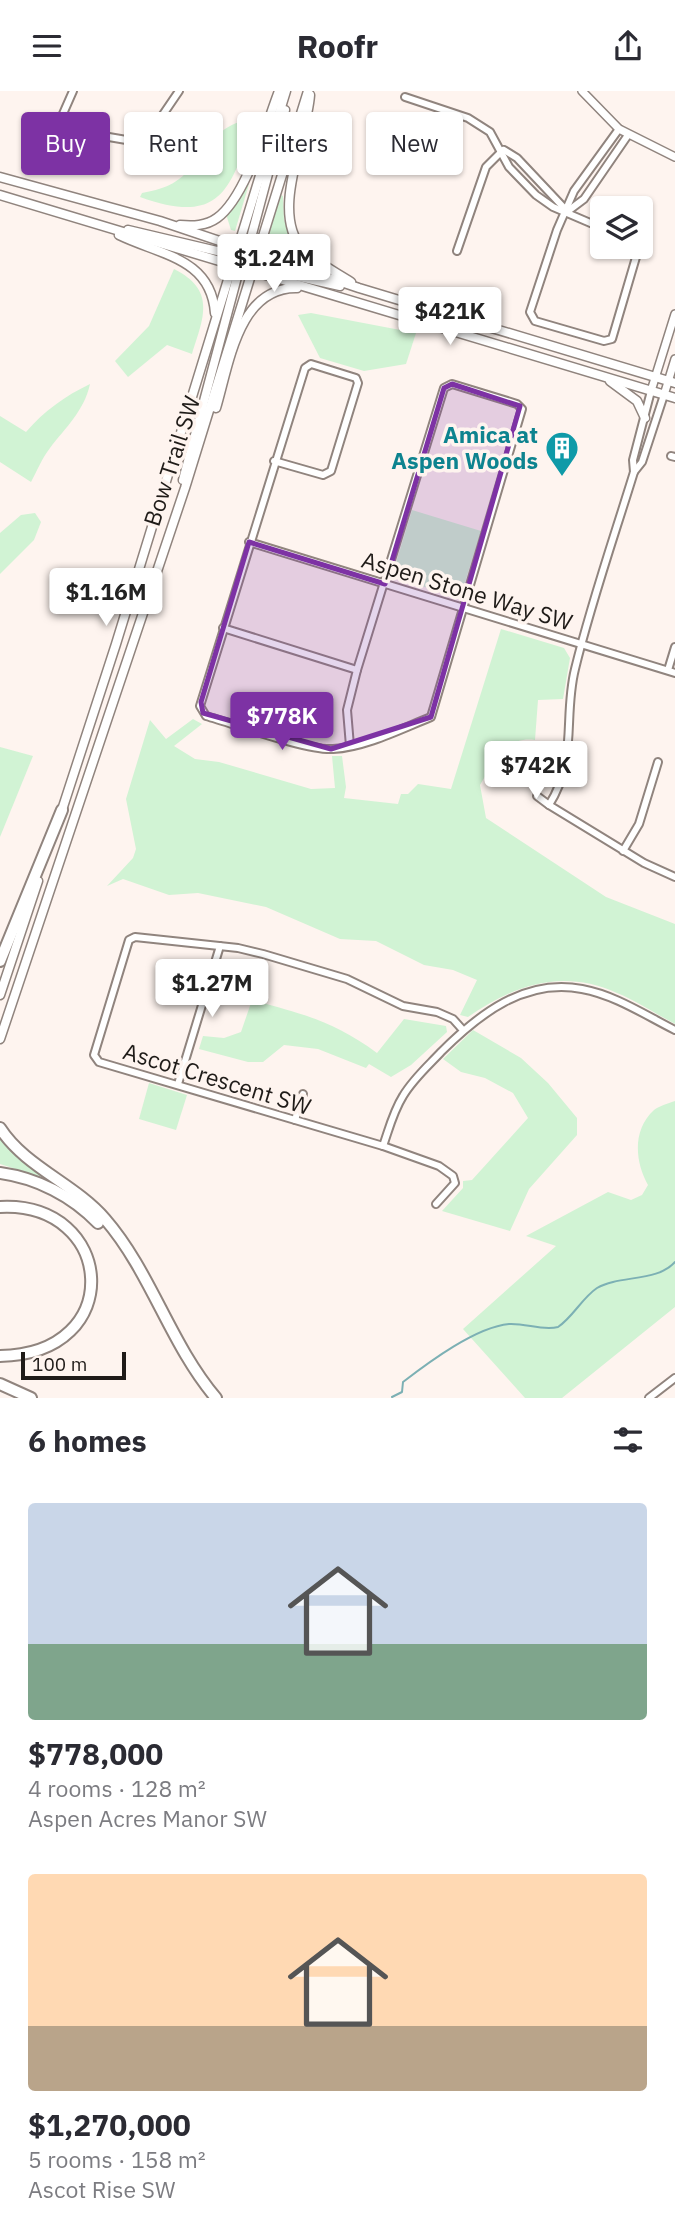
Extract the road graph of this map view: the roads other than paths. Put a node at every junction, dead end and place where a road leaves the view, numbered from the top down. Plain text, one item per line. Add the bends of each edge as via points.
1 (73, 91) edge
2 (179, 91) edge
3 (279, 91) edge
4 (288, 91) edge
5 (309, 91) edge
6 (582, 91) edge
7 (405, 97) dead end
8 (619, 129) junction
9 (628, 135) junction
10 (503, 150) junction
11 (675, 157) edge
12 (0, 177) edge
13 (23, 184) junction
14 (0, 195) edge
15 (18, 201) junction
16 (567, 212) junction
17 (160, 221) junction
18 (94, 223) junction
19 (590, 223) edge
20 (457, 251) dead end
21 (257, 254) junction
22 (635, 259) edge
23 (243, 261) junction
24 (304, 288) junction
25 (359, 288) junction
26 (423, 306) junction
27 (675, 314) edge
28 (215, 319) junction
29 (675, 359) edge
30 (605, 377) junction
31 (656, 377) junction
32 (672, 382) edge
33 (651, 391) junction
34 (664, 395) junction
35 (675, 398) edge
36 (645, 418) junction
37 (275, 461) junction
38 (634, 473) junction
39 (186, 488) junction
40 (170, 529) junction
41 (250, 542) junction
42 (385, 584) junction
43 (463, 608) junction
44 (223, 628) junction
45 (582, 644) junction
46 (675, 647) edge
47 (357, 670) junction
48 (671, 672) edge
49 (350, 746) junction
50 (658, 762) dead end
51 (537, 796) dead end
52 (549, 805) junction
53 (62, 810) junction
54 (623, 851) junction
55 (675, 877) edge
56 (220, 946) junction
57 (0, 961) edge
58 (0, 995) edge
59 (463, 1029) junction
60 (675, 1030) edge
61 (0, 1039) edge
62 (178, 1084) junction
63 (303, 1094) dead end
64 (295, 1120) junction
65 (0, 1128) edge
66 (383, 1146) junction
67 (0, 1173) edge
68 (436, 1204) dead end
69 (0, 1207) edge
70 (130, 1254) junction
71 (0, 1356) edge
72 (675, 1377) edge
73 (0, 1384) edge
74 (31, 1398) edge
75 (216, 1398) edge
76 (649, 1398) edge

1 - 2 street via 62,116 68,130 134,142 147,138
3 - 17 main road via 247,172 222,215 200,225
4 - 23 main road
5 - 21 main road
5 - 25 main road via 309,117 290,194 291,227 300,246 317,262
6 - 8 street
7 - 10 street via 468,118 490,132
8 - 9 street
8 - 16 street via 575,191
9 - 11 street
9 - 16 street via 584,199
10 - 16 street via 517,158
10 - 16 street via 509,167 536,195
10 - 20 street via 486,167
12 - 13 main road
13 - 15 main road
13 - 17 main road
14 - 15 main road
15 - 18 main road
16 - 19 street
16 - 22 street via 556,230 530,312 535,321 604,341 612,339
17 - 23 main road
18 - 23 main road
18 - 28 main road via 198,271 209,285
21 - 23 main road
21 - 25 main road
23 - 24 main road
23 - 26 main road
23 - 28 main road, Bow Trail SW
23 - 39 main road, Bow Trail SW
23 - 40 main road
24 - 30 main road
24 - 39 main road via 272,293 249,313
25 - 26 main road
26 - 31 main road
27 - 31 street
28 - 53 main road, Bow Trail SW
29 - 32 street
30 - 33 main road
30 - 36 main road via 637,401
31 - 32 main road
31 - 33 street
32 - 34 street
33 - 34 main road
33 - 36 street
34 - 35 main road
34 - 38 street via 642,462
36 - 38 street via 633,460
37 - 37 street via 306,366 356,377 331,471 323,475
37 - 41 street
38 - 45 street
39 - 40 main road, Bow Trail SW
40 - 61 main road, Bow Trail SW
41 - 42 street, Aspen Stone Way SW
41 - 44 street
42 - 43 street, Aspen Stone Way SW
42 - 43 street via 444,388 452,384 517,404 523,413
42 - 47 street
43 - 45 street, Aspen Stone Way SW
43 - 49 street via 431,717
44 - 47 street
44 - 49 street via 201,702 203,713 317,748
45 - 48 street, Aspen Stone Way SW
45 - 52 street via 571,691 569,751
46 - 48 street
47 - 49 street via 347,710
50 - 54 street via 639,824
51 - 52 street
52 - 54 street
53 - 57 highway
53 - 58 main road, Bow Trail SW
54 - 55 street
56 - 59 street, Ascot Crescent SW via 347,979 403,1006 453,1019
56 - 62 street
56 - 62 street, Ascot Crescent SW via 129,940 94,1055 99,1062
59 - 60 street via 504,1000 556,987 582,989 616,1000
59 - 66 street via 403,1095
62 - 64 street, Ascot Crescent SW
63 - 64 street
64 - 66 street, Ascot Crescent SW
65 - 70 highway via 18,1149 84,1197
66 - 68 street, Ascot Crescent SW via 439,1166 453,1176 455,1182
67 - 70 highway via 34,1181 74,1202
69 - 71 highway via 42,1211 60,1222 84,1250 91,1282 82,1315 65,1338 37,1353
70 - 75 highway via 182,1352
72 - 76 street
73 - 74 highway

